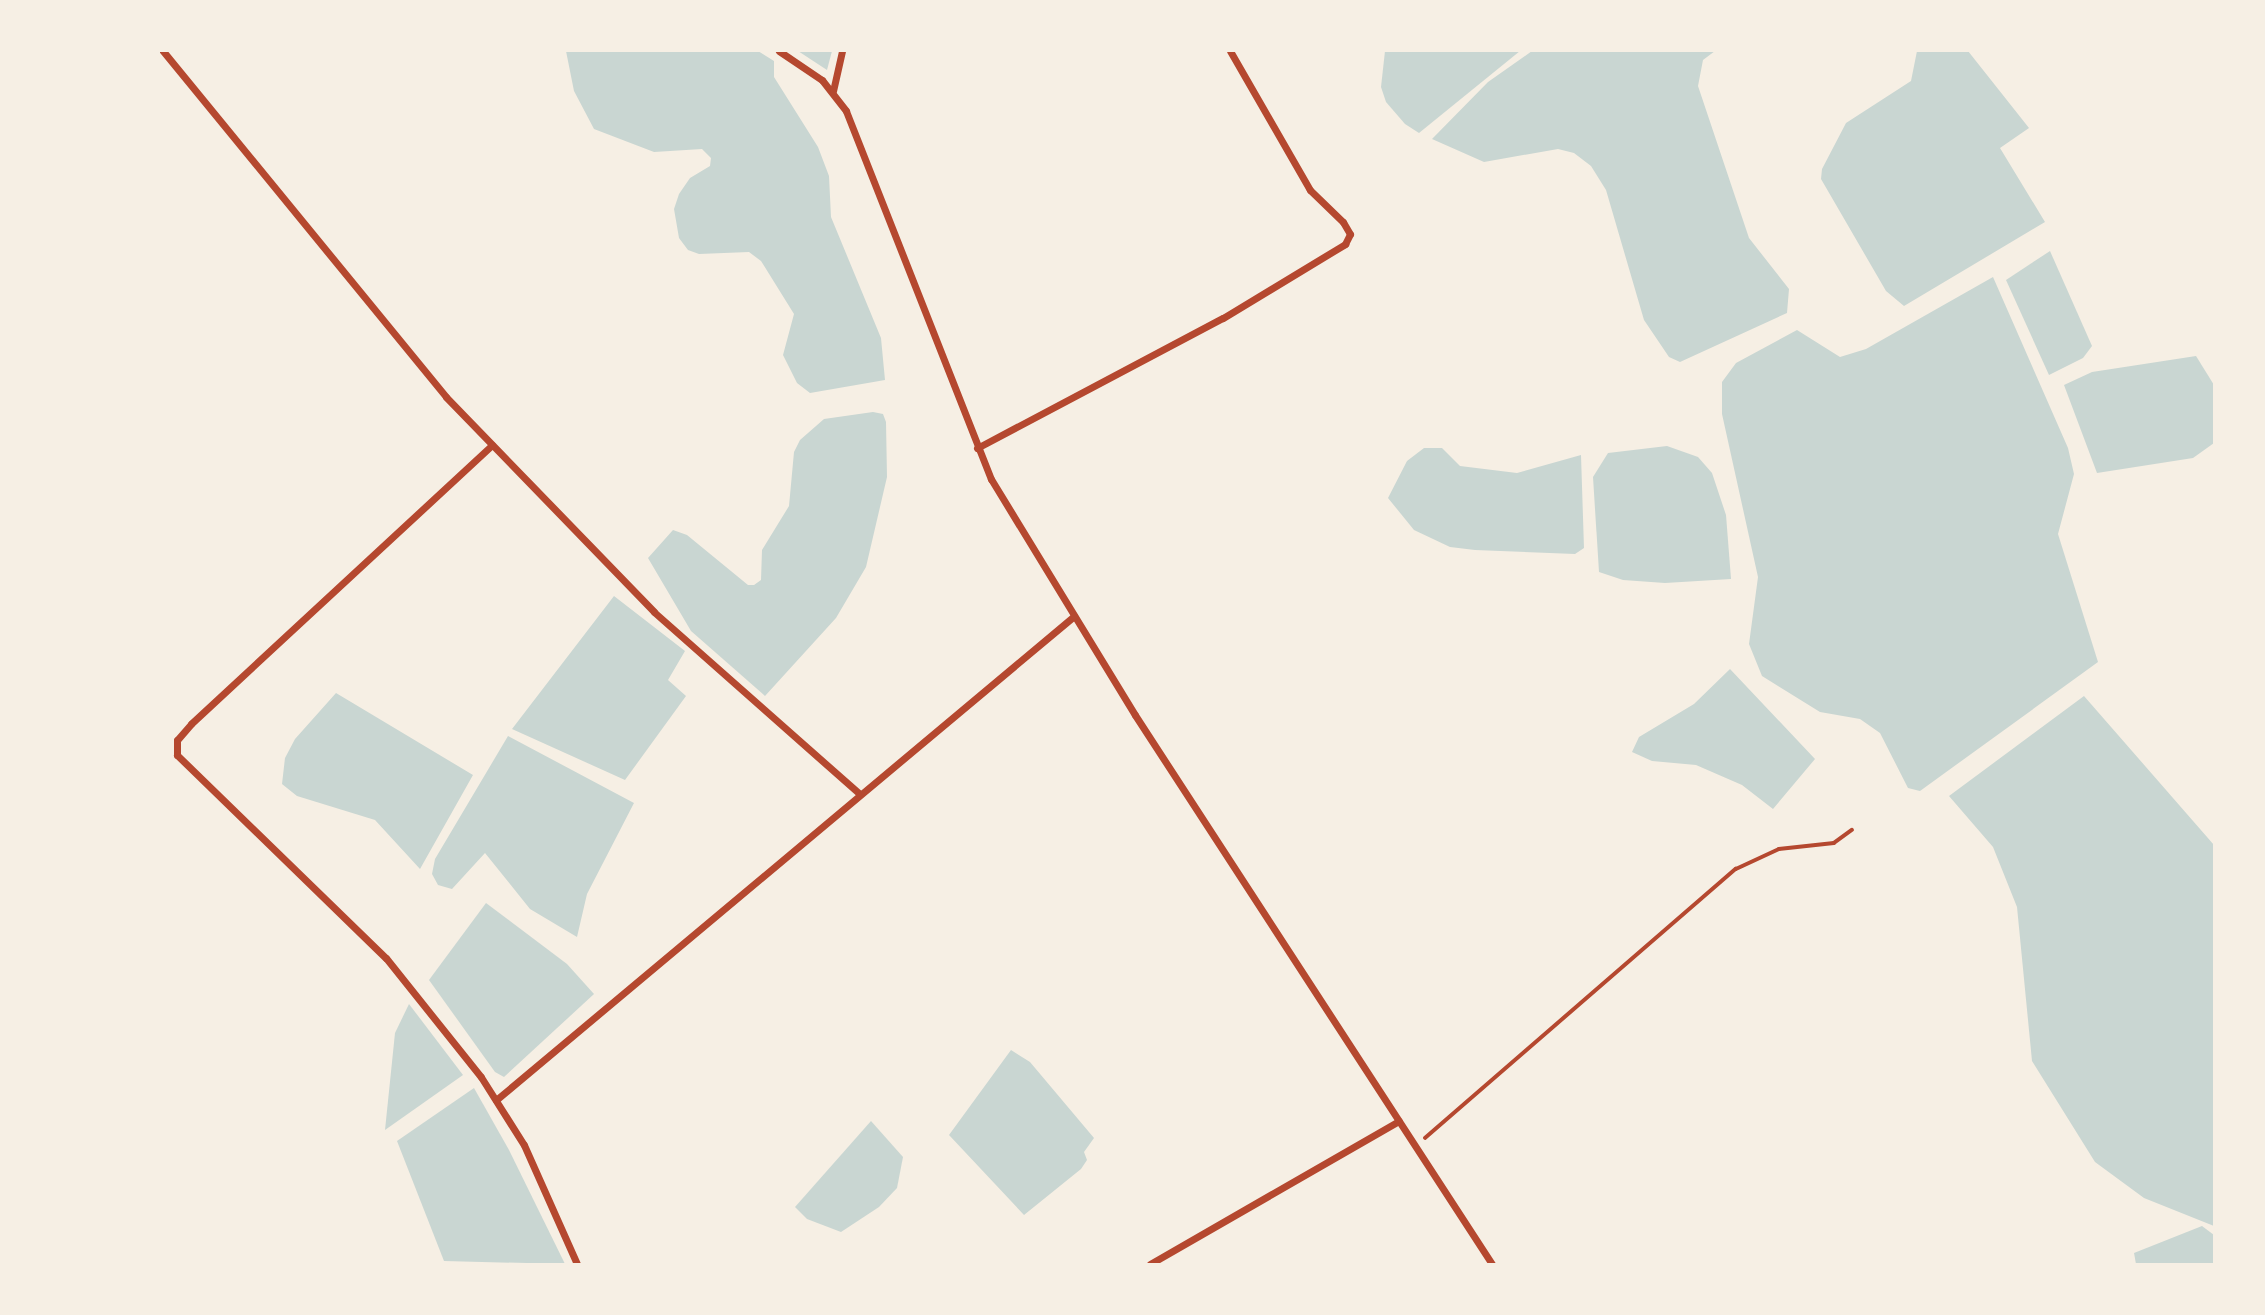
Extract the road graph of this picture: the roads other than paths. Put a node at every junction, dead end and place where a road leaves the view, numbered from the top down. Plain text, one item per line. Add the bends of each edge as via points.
1 (163, 51) edge
2 (779, 51) edge
3 (842, 51) edge
4 (1230, 51) edge
5 (833, 91) junction
6 (492, 445) junction
7 (977, 447) junction
8 (1074, 616) junction
9 (860, 794) junction
10 (496, 1100) junction
11 (1399, 1121) junction
12 (577, 1264) edge
13 (1150, 1264) edge
14 (1492, 1264) edge

1 - 6 street via 446,397
2 - 5 street
3 - 5 street
4 - 7 street via 1310,190 1343,222 1350,234 1345,244 1223,318
5 - 7 street via 851,124
6 - 9 street via 654,612
6 - 10 street via 191,724 177,740 177,755 386,958
7 - 8 street via 991,479
8 - 9 street
8 - 11 street
9 - 10 street via 621,1000
10 - 12 street via 524,1145
11 - 13 street
11 - 14 street

